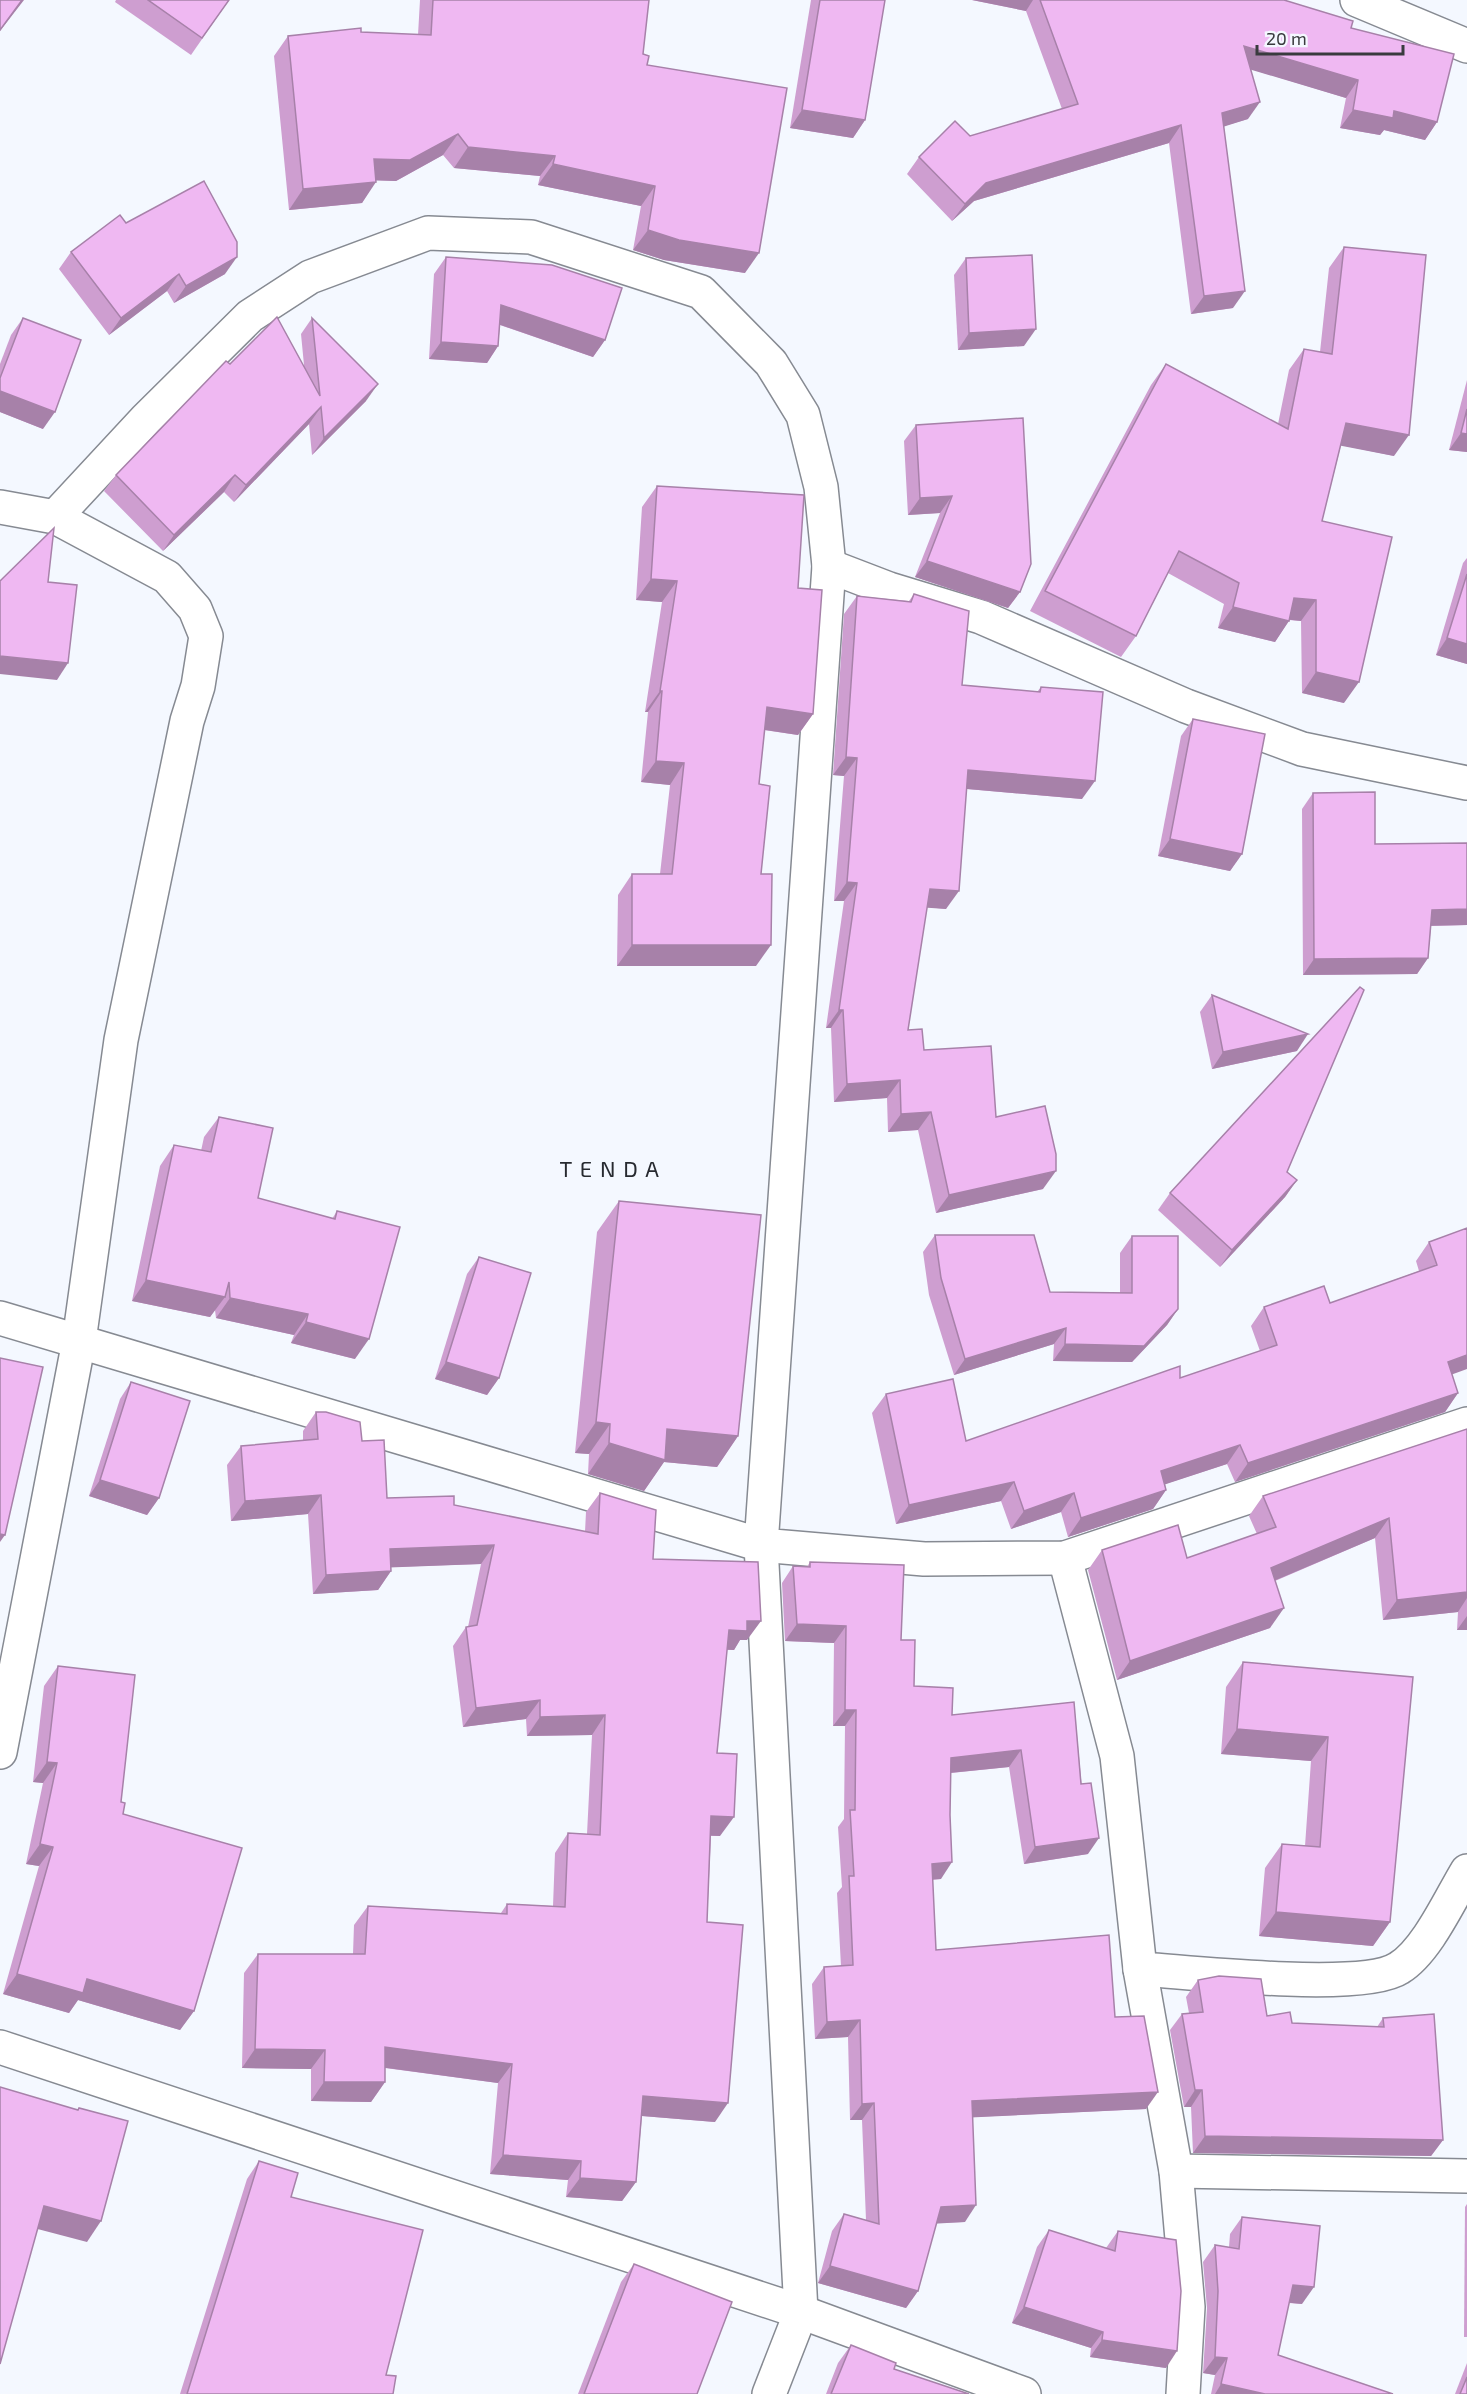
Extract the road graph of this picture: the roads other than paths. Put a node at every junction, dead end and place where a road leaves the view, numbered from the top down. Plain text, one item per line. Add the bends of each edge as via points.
1 (1357, 0) edge
2 (1467, 46) edge
3 (0, 507) edge
4 (55, 517) junction
5 (829, 566) junction
6 (1467, 783) edge
7 (0, 1318) edge
8 (79, 1341) junction
9 (1467, 1424) edge
10 (762, 1545) junction
11 (1065, 1558) junction
12 (0, 1752) edge
13 (1467, 1871) edge
14 (1140, 1969) junction
15 (0, 2047) edge
16 (1176, 2171) junction
17 (1467, 2176) edge
18 (801, 2312) junction
19 (769, 2394) edge
20 (1024, 2394) edge
21 (1183, 2394) edge

1 - 2 street
3 - 4 street
4 - 5 street via 250,316 310,277 428,232 531,237 701,292 771,363 803,415 821,487
4 - 8 street via 167,577 195,609 206,636 121,1040
5 - 6 street via 981,617 1186,706 1302,749
5 - 10 street
7 - 8 street
8 - 10 street
8 - 12 street
9 - 11 street
10 - 11 street via 924,1559
10 - 18 street
11 - 14 street via 1117,1756
13 - 14 street via 1417,1953 1384,1976 1317,1980
14 - 16 street
15 - 18 street
16 - 17 street
16 - 21 street via 1188,2307
18 - 19 street
18 - 20 street

